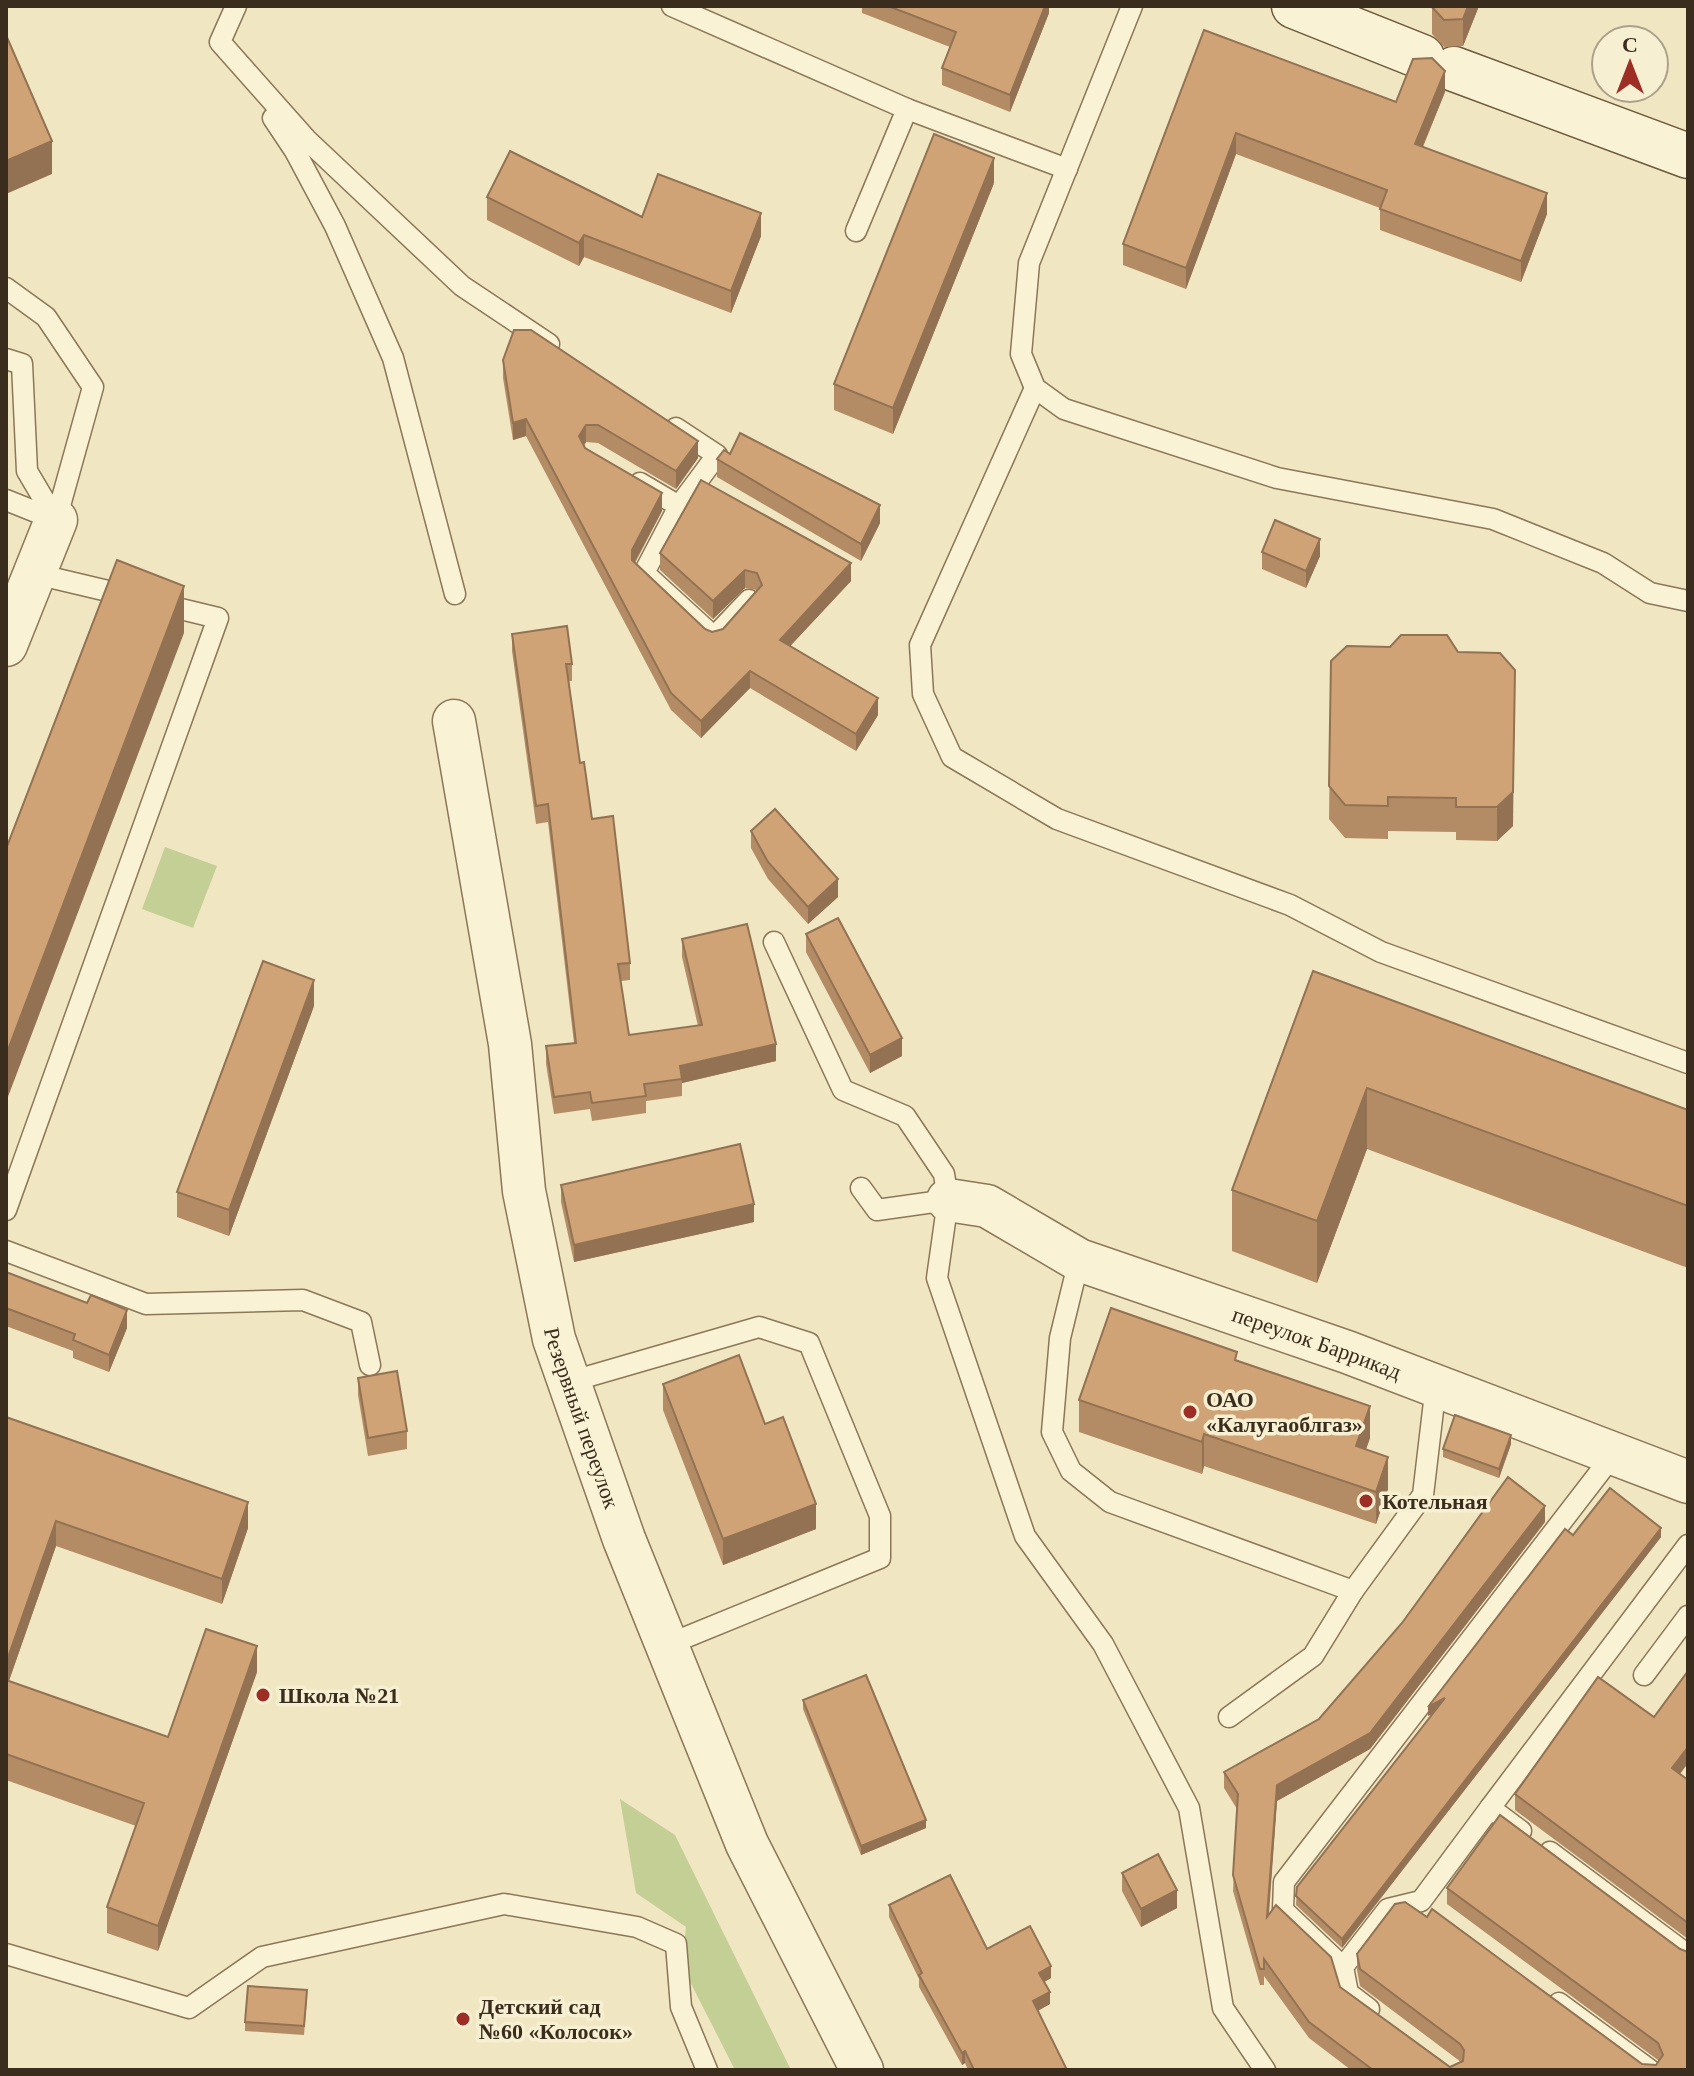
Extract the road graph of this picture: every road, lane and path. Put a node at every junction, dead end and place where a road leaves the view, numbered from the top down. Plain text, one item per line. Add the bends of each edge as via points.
1 (236, 6) edge
2 (672, 6) edge
3 (1132, 6) edge
4 (1294, 6) edge
5 (220, 42) junction
6 (907, 109) junction
7 (1688, 156) edge
8 (1067, 169) junction
9 (856, 231) dead end
10 (6, 288) edge
11 (564, 354) edge
12 (6, 359) edge
13 (1035, 388) junction
14 (653, 413) edge
15 (617, 469) edge
16 (697, 480) junction
17 (722, 495) edge
18 (6, 500) edge
19 (679, 506) junction
20 (56, 520) junction
21 (36, 574) junction
22 (455, 594) dead end
23 (749, 600) edge
24 (1688, 601) edge
25 (6, 645) edge
26 (454, 721) dead end
27 (774, 942) dead end
28 (1688, 1063) edge
29 (861, 1188) dead end
30 (948, 1200) junction
31 (6, 1210) edge
32 (6, 1251) edge
33 (1079, 1260) junction
34 (370, 1365) dead end
35 (569, 1382) junction
36 (1436, 1385) junction
37 (1613, 1455) junction
38 (1688, 1482) edge
39 (1688, 1545) edge
40 (1353, 1591) junction
41 (1688, 1616) edge
42 (667, 1645) junction
43 (1644, 1675) dead end
44 (1229, 1717) dead end
45 (1490, 1808) junction
46 (6, 1954) edge
47 (1688, 1955) edge
48 (1343, 1967) junction
49 (1548, 1995) edge
50 (1382, 2019) edge
51 (707, 2070) edge
52 (862, 2070) edge
53 (1265, 2070) edge
54 (1650, 2070) edge

1 - 5 lane
2 - 6 lane
3 - 8 lane
4 - 7 main road
5 - 11 lane via 306,139 462,286
5 - 22 lane via 295,151 335,226 393,358
6 - 8 lane
6 - 9 lane
8 - 13 lane via 1029,263 1021,354
10 - 20 lane via 46,317 93,387
12 - 20 lane via 22,364 27,471
13 - 24 lane via 1064,409 1277,478 1493,519 1603,563 1650,593
13 - 28 lane via 920,645 923,694 952,757 1057,819 1290,905 1381,952
14 - 16 lane via 717,455
15 - 19 lane
16 - 17 lane
16 - 19 lane
18 - 20 lane
19 - 23 lane via 644,573 714,637
20 - 21 street
21 - 25 street
21 - 31 lane via 218,618
26 - 35 street, Резервный переулок via 510,1044 524,1191 554,1339
27 - 30 lane via 843,1090 905,1116 944,1174
29 - 30 lane via 877,1210
30 - 33 street, переулок Баррикад via 987,1206
30 - 53 lane via 937,1278 1025,1536 1103,1644 1189,1808 1223,2008
32 - 34 lane via 146,1304 303,1300 361,1322
33 - 36 street, переулок Баррикад
33 - 40 lane via 1060,1338 1052,1432 1071,1471 1110,1502
35 - 42 street, Резервный переулок
35 - 42 lane via 759,1327 809,1343 880,1516 880,1558
36 - 37 street, переулок Баррикад
36 - 40 lane via 1423,1495
37 - 38 street, переулок Баррикад
37 - 48 lane via 1284,1882 1283,1910
39 - 45 lane
40 - 44 lane via 1313,1656
41 - 43 lane
42 - 52 street, Резервный переулок via 747,1844
45 - 47 lane
45 - 48 lane via 1427,1906 1388,1909
46 - 51 lane via 189,2008 262,1957 504,1904 637,1927 676,1944 681,2007
48 - 50 lane via 1348,1993
49 - 54 lane

